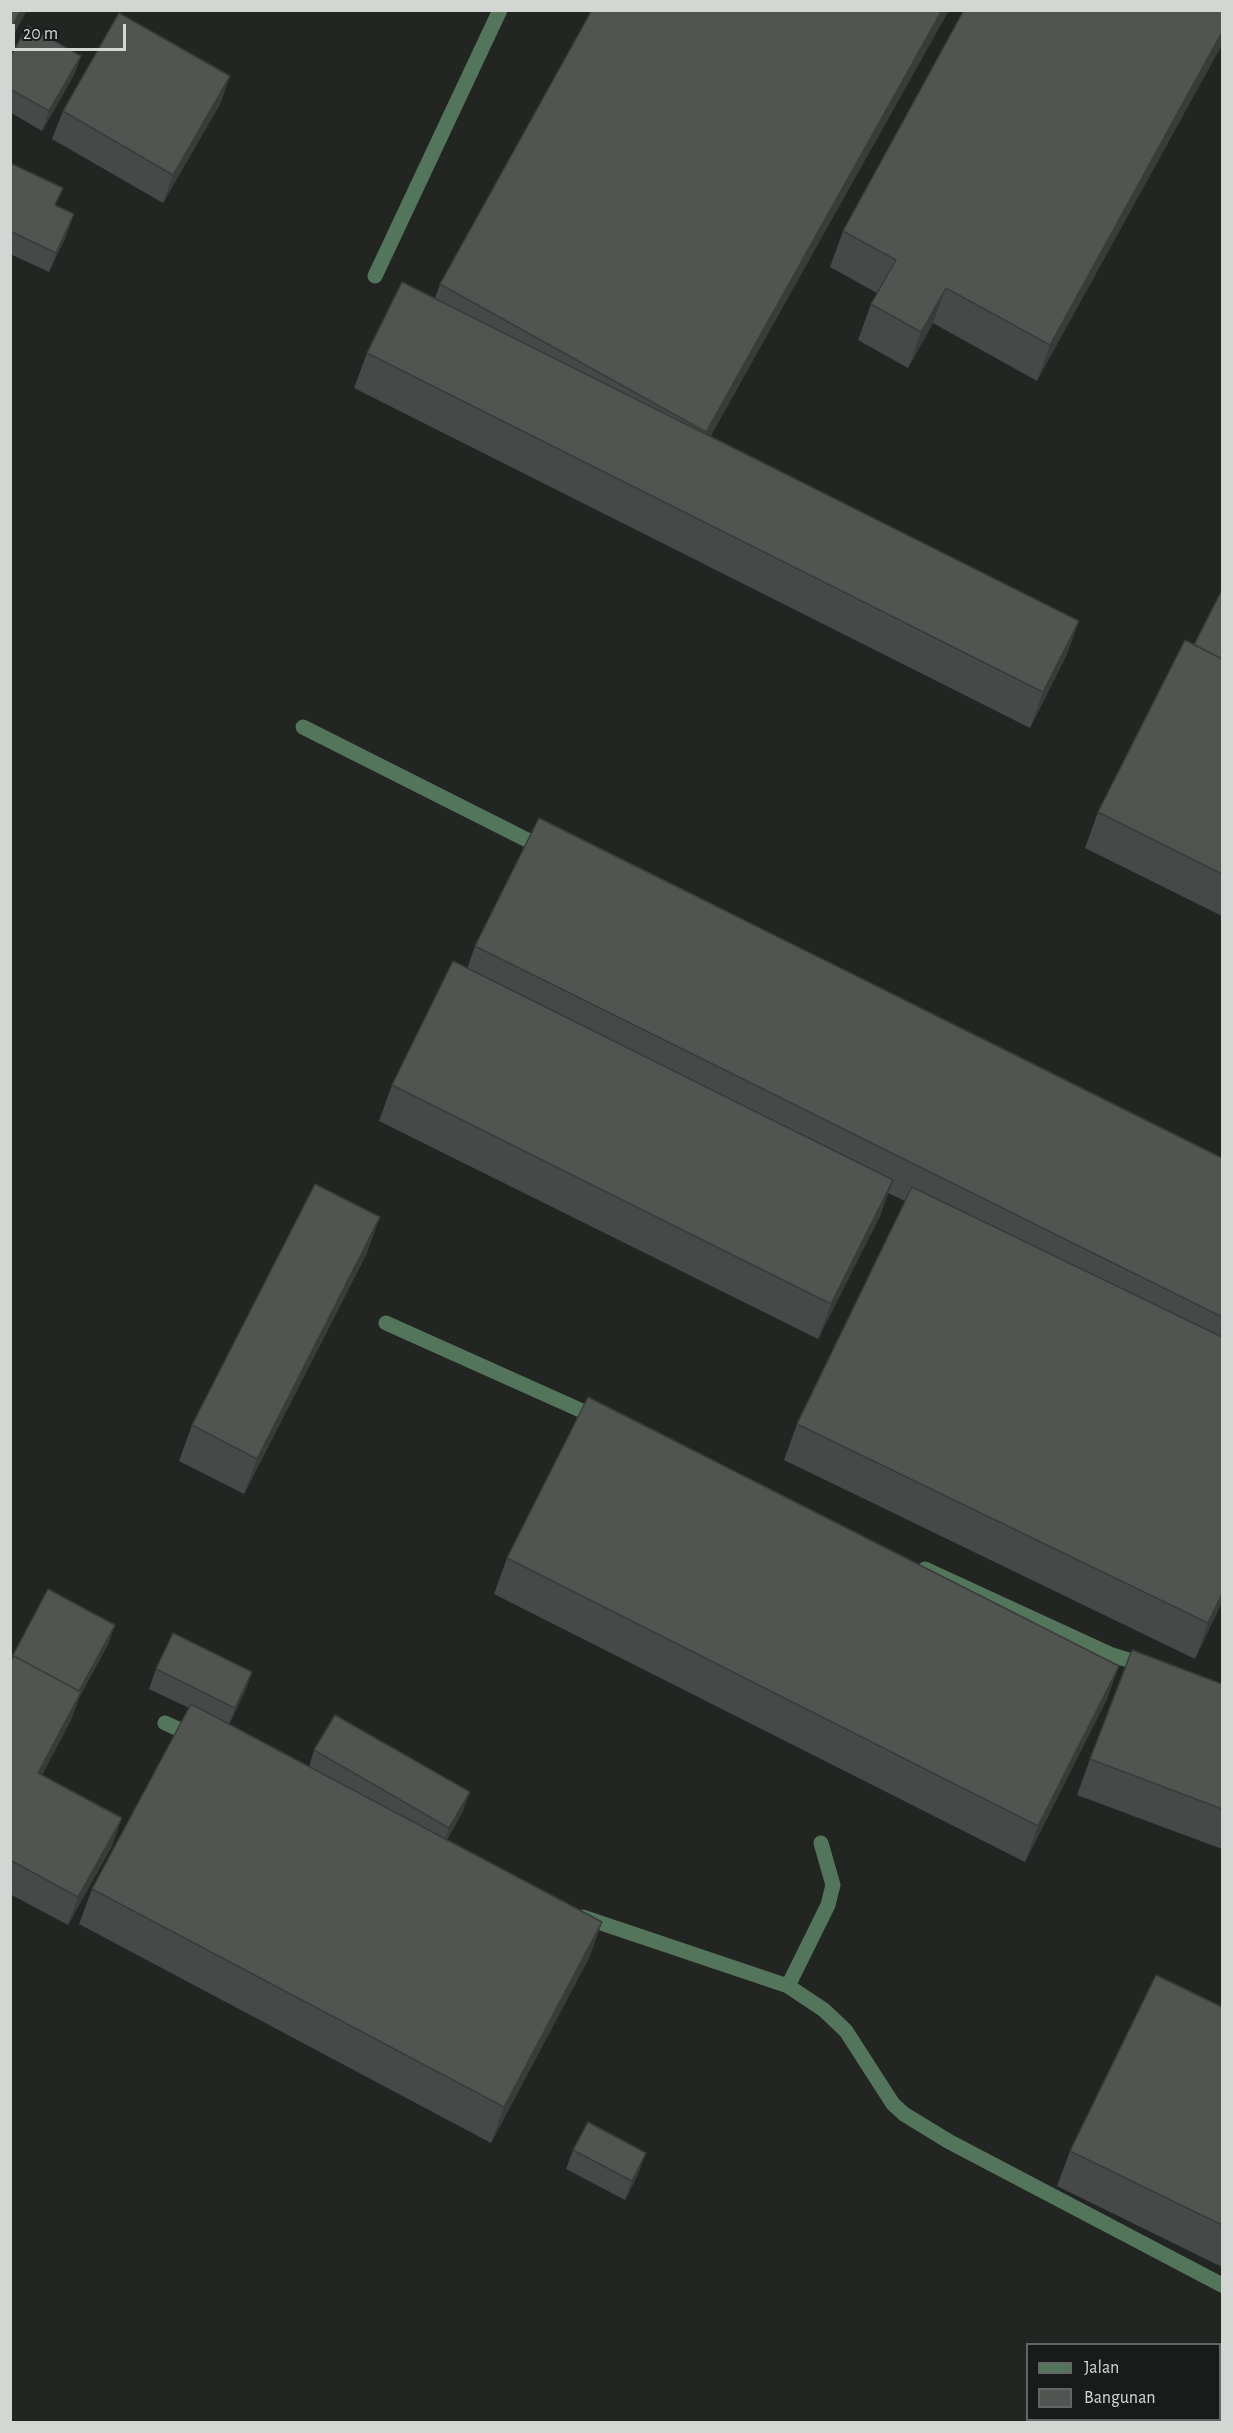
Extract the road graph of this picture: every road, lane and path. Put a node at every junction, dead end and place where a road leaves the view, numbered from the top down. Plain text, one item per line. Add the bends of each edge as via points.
1 (500, 10) edge
2 (375, 276) dead end
3 (303, 727) dead end
4 (560, 856) edge
5 (386, 1323) dead end
6 (616, 1426) edge
7 (907, 1560) edge
8 (1167, 1672) edge
9 (165, 1723) dead end
10 (208, 1743) edge
11 (821, 1843) dead end
12 (565, 1909) edge
13 (788, 1986) junction
14 (1222, 2285) edge

1 - 2 lane
3 - 4 lane
5 - 6 lane
7 - 8 lane via 1112,1655
9 - 10 lane
11 - 13 lane via 833,1885 825,1912
12 - 13 lane via 597,1924
13 - 14 lane via 824,2010 846,2031 893,2104 904,2114

